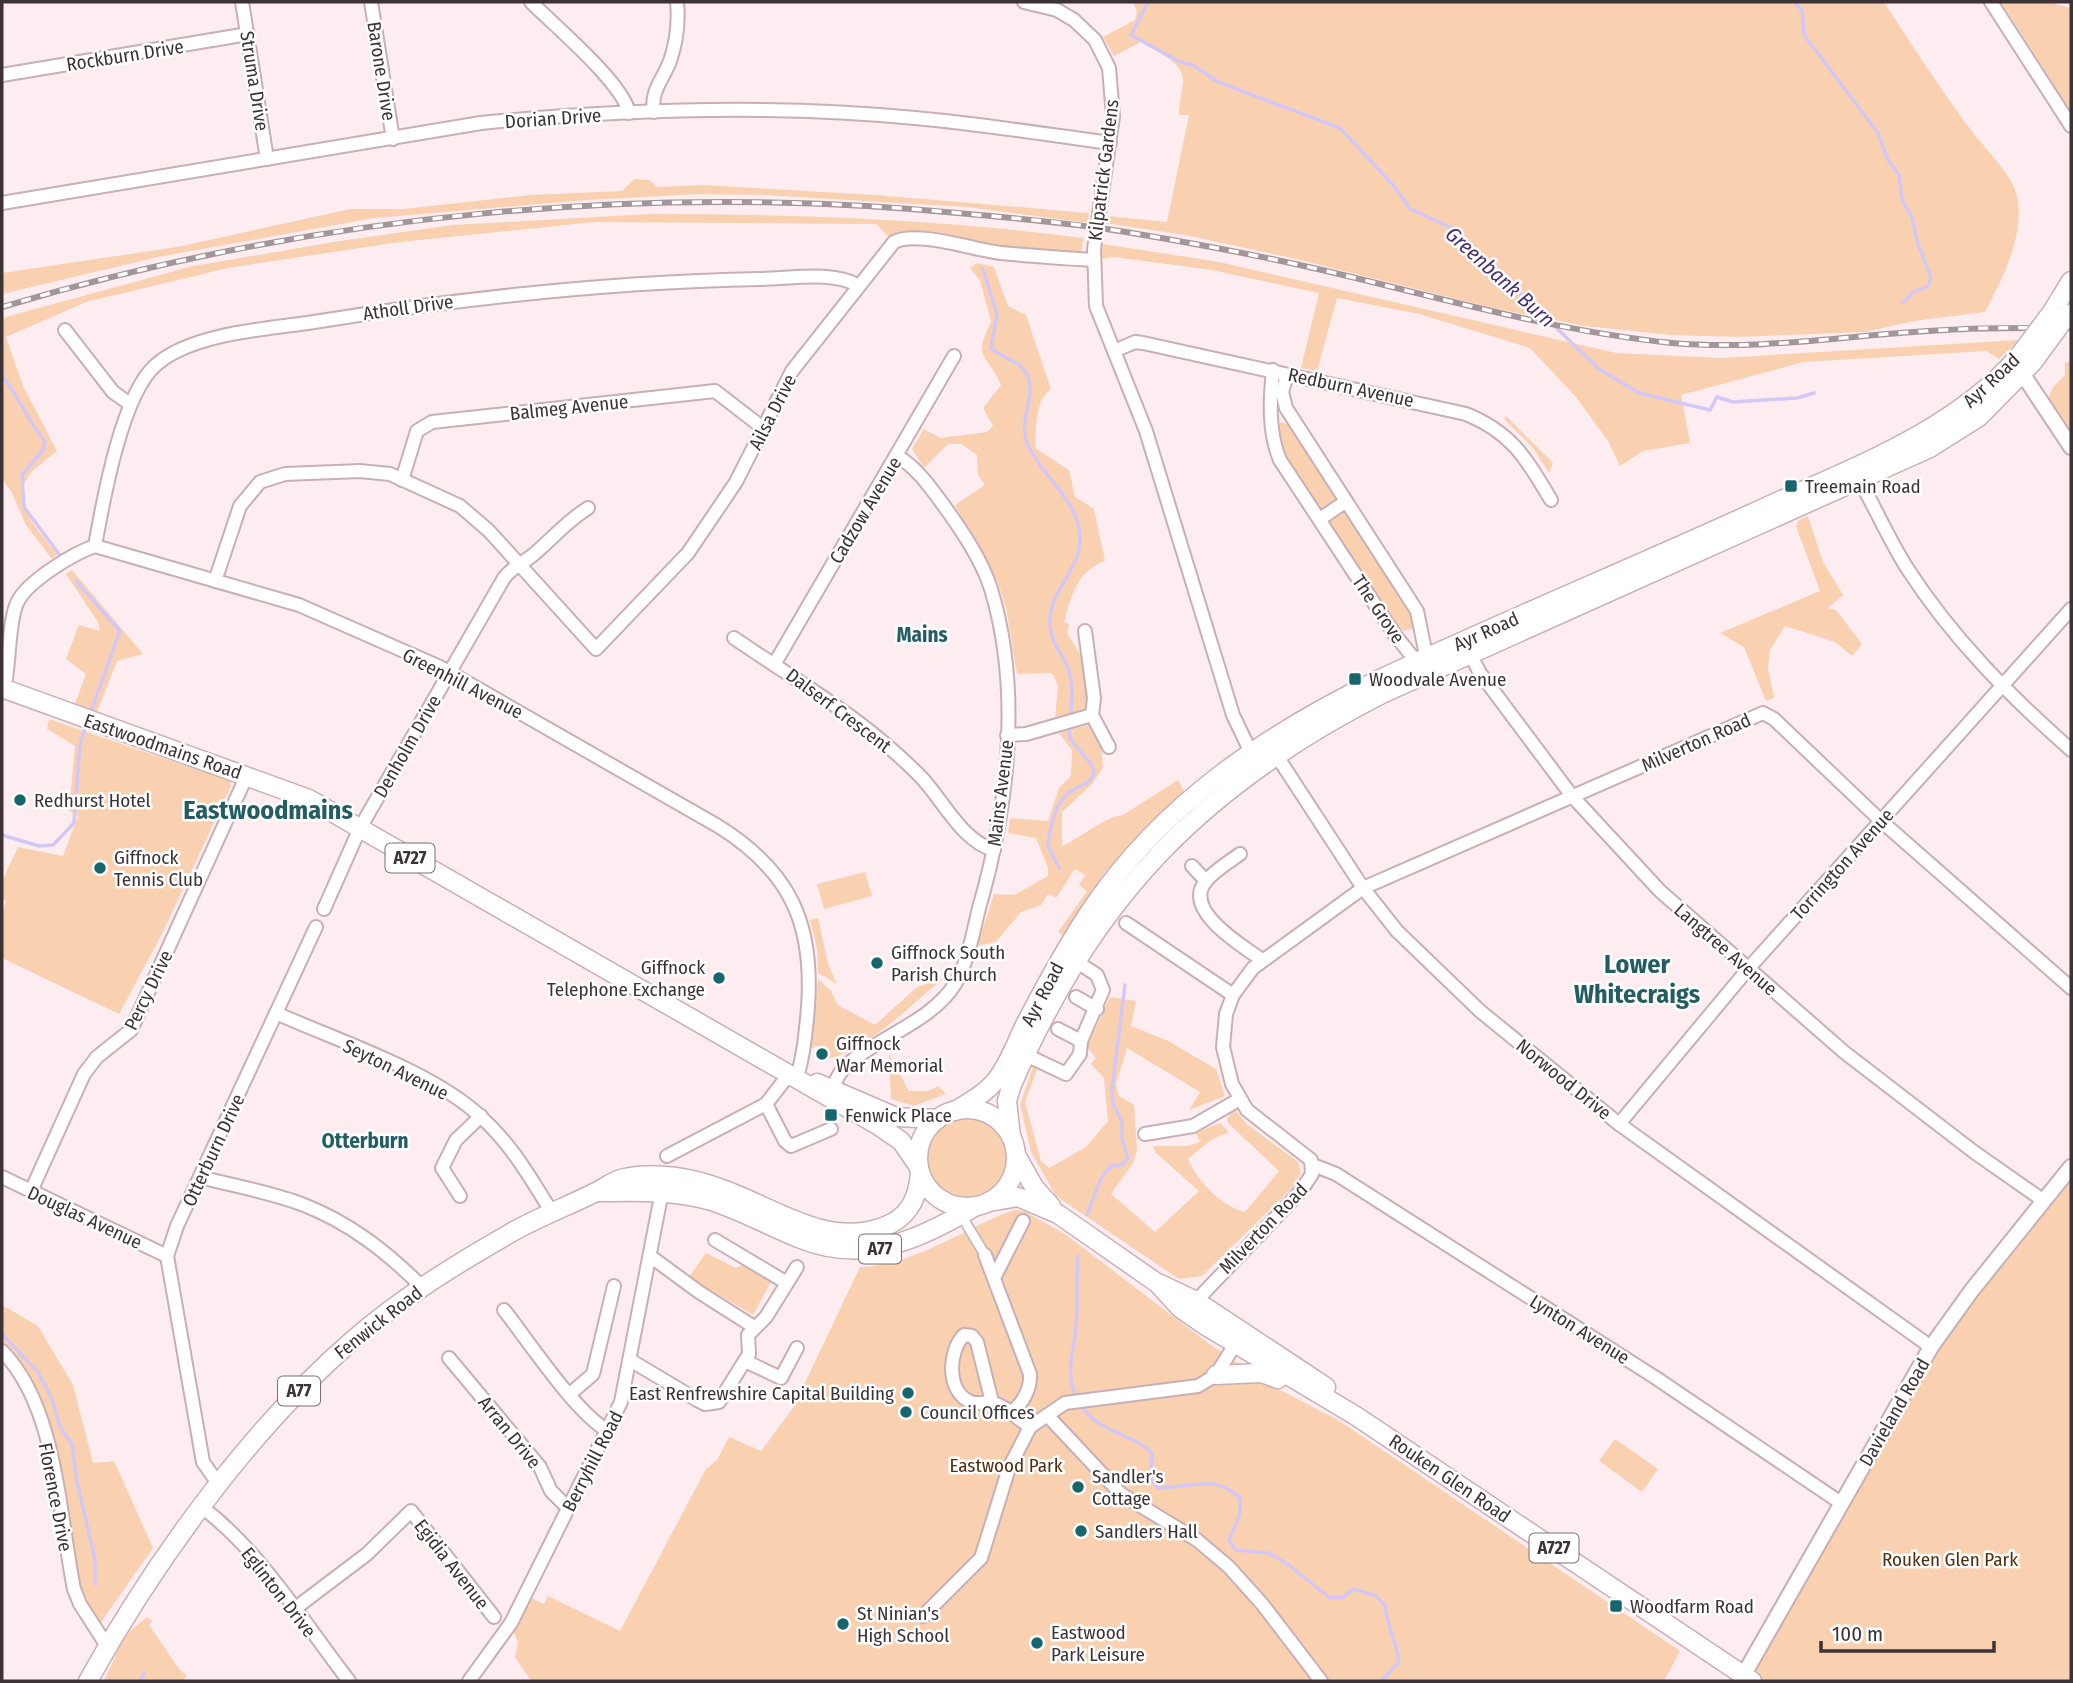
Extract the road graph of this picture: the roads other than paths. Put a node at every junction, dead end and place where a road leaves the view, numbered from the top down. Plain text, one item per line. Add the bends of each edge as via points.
1 (242, 2) edge
2 (371, 2) edge
3 (531, 2) edge
4 (677, 2) edge
5 (1024, 2) edge
6 (1991, 2) edge
7 (248, 34) junction
8 (2, 75) edge
9 (654, 112) junction
10 (629, 113) junction
11 (2071, 126) edge
12 (393, 139) junction
13 (1110, 144) junction
14 (267, 159) junction
15 (2, 203) edge
16 (1093, 260) junction
17 (2071, 281) edge
18 (859, 286) junction
19 (2064, 312) edge
20 (65, 330) dead end
21 (1115, 351) junction
22 (954, 356) dead end
23 (2022, 363) junction
24 (1273, 370) junction
25 (1287, 374) junction
26 (130, 404) junction
27 (763, 428) junction
28 (2071, 447) edge
29 (897, 456) junction
30 (1856, 474) junction
31 (402, 480) junction
32 (1551, 500) dead end
33 (1345, 502) junction
34 (588, 508) dead end
35 (1320, 519) junction
36 (95, 546) junction
37 (521, 564) junction
38 (215, 581) junction
39 (2071, 609) edge
40 (1085, 631) dead end
41 (734, 638) dead end
42 (1467, 647) junction
43 (775, 663) junction
44 (1424, 664) junction
45 (449, 671) junction
46 (2002, 686) junction
47 (3, 688) edge
48 (1092, 715) junction
49 (1007, 735) junction
50 (1109, 747) dead end
51 (1271, 748) junction
52 (2071, 750) edge
53 (1254, 759) junction
54 (247, 775) junction
55 (1572, 796) junction
56 (1881, 821) junction
57 (360, 828) junction
58 (994, 849) junction
59 (1240, 854) dead end
60 (1192, 866) dead end
61 (1206, 881) junction
62 (1363, 888) junction
63 (324, 909) joint
64 (1126, 923) dead end
65 (316, 927) joint
66 (1262, 960) junction
67 (1077, 962) junction
68 (1748, 969) junction
69 (1054, 970) junction
70 (1211, 981) junction
71 (2071, 988) edge
72 (1202, 993) dead end
73 (1233, 995) junction
74 (1076, 997) dead end
75 (1097, 1009) junction
76 (276, 1013) junction
77 (1058, 1029) dead end
78 (1081, 1041) junction
79 (1026, 1055) junction
80 (794, 1075) junction
81 (830, 1093) junction
82 (1240, 1099) junction
83 (766, 1104) junction
84 (955, 1111) junction
85 (481, 1116) junction
86 (938, 1118) junction
87 (1619, 1124) junction
88 (831, 1129) dead end
89 (1145, 1134) dead end
90 (1014, 1146) junction
91 (667, 1156) dead end
92 (1313, 1165) junction
93 (2071, 1167) edge
94 (920, 1170) junction
95 (2, 1177) edge
96 (200, 1177) junction
97 (663, 1184) junction
98 (30, 1191) junction
99 (460, 1196) dead end
100 (2044, 1201) junction
101 (975, 1208) junction
102 (551, 1211) junction
103 (1058, 1214) junction
104 (1023, 1221) dead end
105 (715, 1240) dead end
106 (985, 1255) joint
107 (167, 1256) junction
108 (650, 1256) junction
109 (797, 1267) dead end
110 (995, 1276) junction
111 (787, 1283) junction
112 (1157, 1283) junction
113 (614, 1286) dead end
114 (422, 1287) junction
115 (1196, 1301) junction
116 (504, 1310) dead end
117 (754, 1327) junction
118 (1239, 1338) junction
119 (1931, 1347) junction
120 (797, 1348) dead end
121 (2, 1351) edge
122 (449, 1357) dead end
123 (629, 1360) junction
124 (745, 1361) junction
125 (1216, 1375) junction
126 (570, 1394) junction
127 (1327, 1399) junction
128 (992, 1402) junction
129 (1009, 1413) junction
130 (1047, 1415) junction
131 (1356, 1416) junction
132 (1030, 1427) junction
133 (608, 1431) junction
134 (219, 1485) junction
135 (1841, 1503) junction
136 (203, 1508) junction
137 (568, 1508) junction
138 (293, 1609) junction
139 (923, 1616) dead end
140 (494, 1617) dead end
141 (107, 1646) junction
142 (1745, 1679) edge
143 (88, 1681) edge
144 (349, 1681) edge
145 (469, 1681) edge
146 (1321, 1681) edge

1 - 7 street, Struma Drive
2 - 12 street, Barone Drive
3 - 10 street via 612,83
4 - 9 street via 678,35 653,96
5 - 13 street, Kilpatrick Gardens via 1057,10 1074,20 1104,54 1114,97
6 - 11 street
7 - 8 street, Rockburn Drive
7 - 14 street, Struma Drive
9 - 10 street, Dorian Drive
9 - 13 street, Dorian Drive via 783,111 915,118
10 - 12 street, Dorian Drive via 481,123
12 - 14 street, Dorian Drive
13 - 16 street, Kilpatrick Gardens
14 - 15 street, Dorian Drive
16 - 18 street, Ailsa Drive via 1001,253 904,237 886,250
16 - 21 street via 1096,306
17 - 19 main road, Ayr Road
18 - 26 street, Atholl Drive via 840,278 595,286 448,301 283,327 210,340 175,352 146,373
18 - 27 street, Ailsa Drive via 792,371
19 - 23 main road, Ayr Road, bridge
20 - 26 street via 113,392
21 - 24 street, Redburn Avenue via 1135,342
21 - 53 street via 1146,431 1233,715
22 - 29 street, Cadzow Avenue
23 - 28 street
23 - 30 main road, Ayr Road via 1926,440
24 - 25 street, Redburn Avenue
24 - 35 street, The Grove via 1273,443
25 - 32 street, Redburn Avenue via 1428,403 1481,419 1523,452
25 - 33 street, The Grove via 1282,392 1286,408
26 - 36 street, Atholl Drive
27 - 31 street, Balmeg Avenue via 715,391 432,422 417,431
27 - 37 street, Ailsa Drive via 736,482 688,553 599,648 590,646
29 - 43 street, Cadzow Avenue
29 - 49 street, Mains Avenue via 938,498 991,589 1006,662
30 - 42 main road, Ayr Road
30 - 46 street via 1907,568 1953,631
31 - 37 street via 460,506
31 - 38 street via 359,471 285,474 260,482 240,506
33 - 35 street
33 - 44 street, The Grove via 1417,611
34 - 37 street, Denholm Drive
35 - 44 street, The Grove
36 - 38 street, Greenhill Avenue
36 - 47 street via 78,552 29,587 17,603
37 - 45 street, Denholm Drive via 504,578
38 - 45 street, Greenhill Avenue via 299,605
39 - 46 street, Torrington Avenue
40 - 48 street
41 - 43 street, Dalserf Crescent
42 - 44 main road, Ayr Road
42 - 55 street, Langtree Avenue
43 - 58 street, Dalserf Crescent via 886,743 941,798 973,841
44 - 51 main road, Ayr Road via 1330,704
45 - 57 street, Denholm Drive
45 - 80 street, Greenhill Avenue via 718,826 750,847 773,870 798,912 810,960 806,1027
46 - 52 street
46 - 56 street, Torrington Avenue
47 - 54 main road, Eastwoodmains Road / A727
48 - 49 street
48 - 50 street
49 - 58 street, Mains Avenue
51 - 53 main road, Ayr Road
51 - 62 street, Norwood Drive
53 - 67 main road, Ayr Road via 1155,855
53 - 69 main road, Ayr Road via 1192,795 1145,842 1107,888
54 - 57 main road, Eastwoodmains Road / A727 via 309,799
54 - 98 street, Percy Drive via 131,1030 97,1057 84,1074
55 - 56 street, Milverton Road via 1763,713
55 - 62 street, Milverton Road
55 - 68 street, Langtree Avenue via 1651,882
56 - 68 street, Torrington Avenue
56 - 71 street, Milverton Road
57 - 63 street, Otterburn Drive
57 - 80 main road, Eastwoodmains Road / A727
58 - 81 street, Mains Avenue via 966,956 953,987 905,1028 849,1063
59 - 61 street
60 - 61 street
61 - 66 street via 1201,890 1203,911
62 - 66 street, Milverton Road
62 - 87 street, Norwood Drive via 1397,931 1471,1002
63 - 65 street, Otterburn Drive
64 - 70 street
65 - 76 street, Otterburn Drive
66 - 73 street, Milverton Road
67 - 69 street
67 - 75 street via 1101,982
67 - 79 main road, Ayr Road
68 - 87 street, Torrington Avenue
68 - 100 street, Langtree Avenue via 1844,1052
69 - 84 main road, Ayr Road via 997,1080
70 - 72 street
70 - 73 street
73 - 82 street, Milverton Road via 1223,1047
74 - 75 street
75 - 78 street
76 - 85 street, Seyton Avenue via 410,1073
76 - 96 street, Otterburn Drive
77 - 78 street
78 - 79 street via 1080,1054 1066,1074
79 - 90 main road, Ayr Road via 1007,1101
80 - 81 main road, Eastwoodmains Road / A727
80 - 83 street
81 - 86 main road, Eastwoodmains Road / A727 via 896,1116
81 - 94 main road, Eastwoodmains Road / A727 via 894,1135
82 - 89 street via 1193,1126
82 - 92 street, Milverton Road via 1255,1116 1306,1153
83 - 88 street via 792,1146
83 - 91 street
84 - 86 main road
84 - 90 main road via 984,1112 999,1121
85 - 99 street via 456,1140 442,1168
85 - 102 street, Seyton Avenue via 516,1154
86 - 94 main road via 922,1140
87 - 119 street, Norwood Drive
90 - 101 main road via 1010,1182
90 - 103 main road, Rouken Glen Road / A727 via 1034,1186
92 - 115 street, Milverton Road via 1308,1183
92 - 135 street, Lynton Avenue via 1336,1174 1656,1378
93 - 100 street, Davieland Road
94 - 97 main road, Fenwick Road / A77 via 916,1198 907,1212 890,1225 855,1234 817,1229 687,1179
94 - 101 main road via 931,1191 943,1200
95 - 98 street, Douglas Avenue
96 - 107 street, Otterburn Drive
96 - 114 street via 303,1204 347,1225 389,1255
97 - 101 main road, Fenwick Road / A77 via 810,1242 852,1251 894,1246
97 - 102 main road, Fenwick Road / A77 via 626,1177
97 - 108 street, Berryhill Road
98 - 107 street, Douglas Avenue
100 - 119 street, Davieland Road
101 - 103 main road, Rouken Glen Road / A727 via 1018,1197
101 - 106 street
102 - 114 main road, Fenwick Road / A77
103 - 112 main road, Rouken Glen Road / A727
104 - 110 street
105 - 111 street
106 - 110 street
107 - 134 street via 203,1462
108 - 117 street
108 - 123 street, Berryhill Road
109 - 111 street
110 - 129 street via 1030,1374 1028,1389
111 - 117 street via 766,1317
112 - 115 main road, Rouken Glen Road / A727
112 - 118 main road, Rouken Glen Road via 1180,1308
113 - 126 street via 593,1374
114 - 134 main road, Fenwick Road / A77 via 324,1366
115 - 118 main road, Rouken Glen Road / A727
116 - 126 street
117 - 124 street via 748,1335
118 - 125 street
118 - 127 main road, Rouken Glen Road
118 - 131 main road, Rouken Glen Road / A727 via 1320,1382
119 - 135 street, Davieland Road
120 - 124 street via 781,1378
121 - 141 street, Florence Drive via 35,1404 54,1474 74,1589
122 - 137 street, Arran Drive
123 - 124 street via 705,1404 723,1398
123 - 133 street, Berryhill Road via 621,1402
125 - 127 main road via 1262,1373
125 - 130 street via 1198,1386 1077,1400
126 - 133 street via 594,1423
127 - 131 main road, Rouken Glen Road
128 - 128 street via 973,1403 958,1388 951,1356 964,1335 977,1342
128 - 129 street
129 - 132 street
130 - 132 street
130 - 146 street via 1121,1494 1196,1540 1229,1567
131 - 142 main road, Rouken Glen Road / A727
132 - 139 street via 1009,1468 981,1558
133 - 137 street, Berryhill Road
134 - 136 main road, Fenwick Road / A77
135 - 142 street, Davieland Road
136 - 138 street, Eglinton Drive via 225,1526
136 - 141 main road, Fenwick Road / A77
137 - 145 street, Berryhill Road via 511,1623
138 - 140 street, Egidia Avenue via 367,1554 411,1511
138 - 144 street, Eglinton Drive
141 - 143 main road, Fenwick Road / A77

